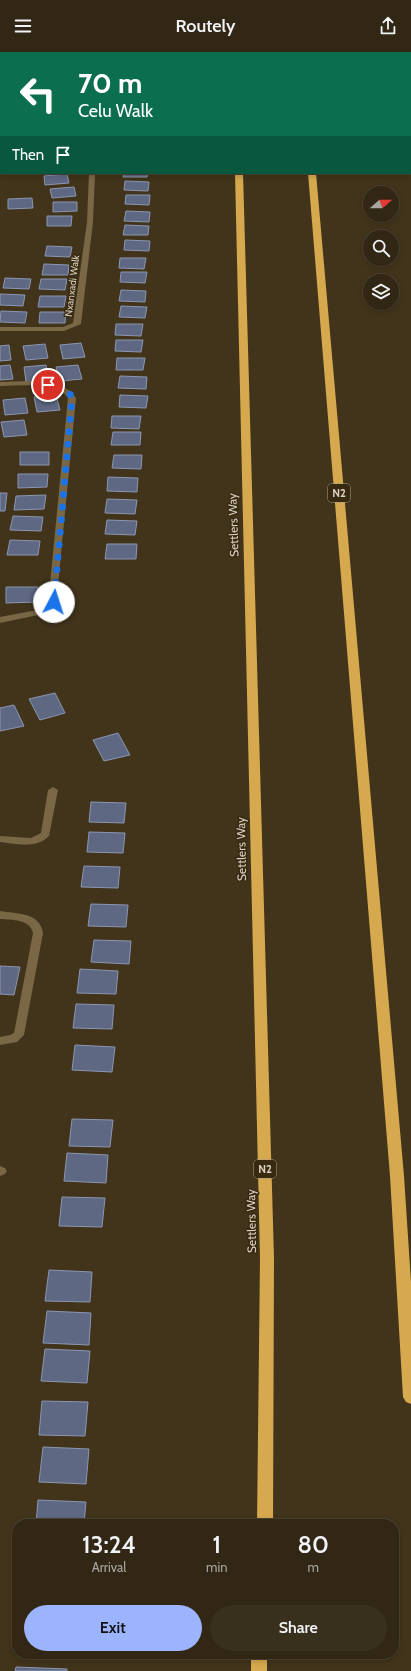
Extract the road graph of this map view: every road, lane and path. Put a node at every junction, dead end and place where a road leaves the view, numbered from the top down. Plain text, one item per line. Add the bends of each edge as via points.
1 (92, 174) edge
2 (239, 174) edge
3 (312, 174) edge
4 (0, 329) edge
5 (0, 384) edge
6 (0, 620) edge
7 (53, 790) dead end
8 (0, 839) edge
9 (0, 915) edge
10 (0, 1041) edge
11 (411, 1397) edge
12 (265, 1519) edge
13 (259, 1659) edge
14 (259, 1671) edge

1 - 4 lane, Nxanxadi Walk via 90,222 77,324 64,329
2 - 12 highway, Settlers Way / N2 via 267,1258
3 - 11 highway, N2 via 397,1176
5 - 6 lane via 60,386 69,392 72,398 52,606 40,612
7 - 8 lane via 46,834 41,839
9 - 10 lane via 29,920 37,927 38,933 19,1035 13,1039
13 - 14 highway

